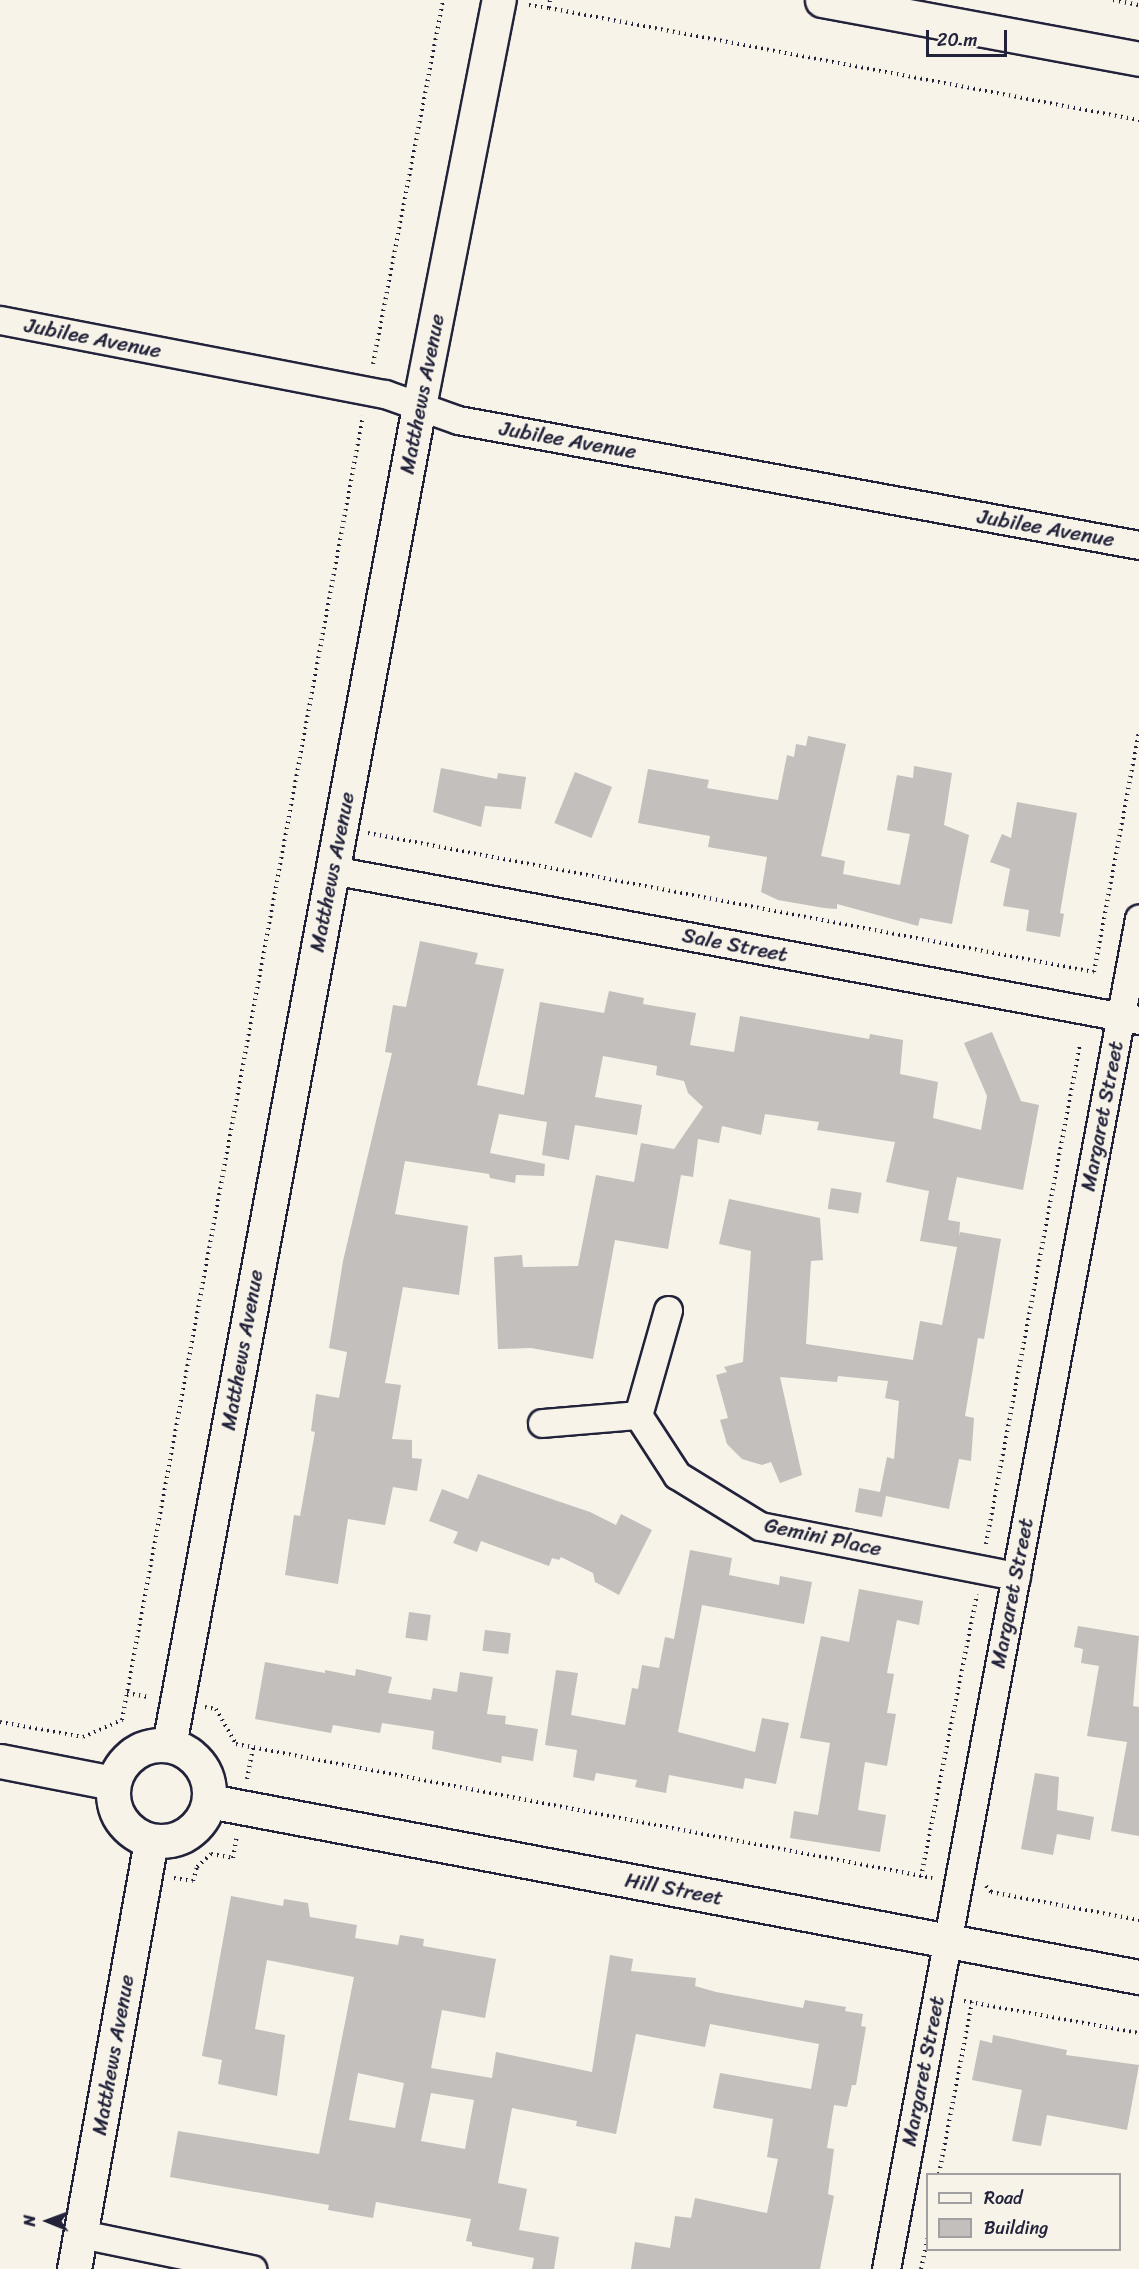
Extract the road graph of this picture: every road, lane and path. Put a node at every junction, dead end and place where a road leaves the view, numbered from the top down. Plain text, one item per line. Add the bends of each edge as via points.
1 (443, 0) edge
2 (550, 0) edge
3 (822, 0) edge
4 (1113, 0) edge
5 (514, 2) edge
6 (1139, 5) edge
7 (549, 8) junction
8 (1139, 59) edge
9 (1139, 120) edge
10 (0, 320) edge
11 (367, 390) junction
12 (419, 406) junction
13 (1139, 545) edge
14 (1139, 732) edge
15 (342, 824) junction
16 (332, 870) junction
17 (1139, 918) edge
18 (1130, 1018) edge
19 (1080, 1044) dead end
20 (668, 1310) dead end
21 (638, 1415) junction
22 (542, 1423) dead end
23 (982, 1569) junction
24 (1016, 1576) junction
25 (127, 1693) junction
26 (177, 1702) junction
27 (0, 1722) edge
28 (169, 1745) junction
29 (253, 1748) junction
30 (0, 1761) edge
31 (113, 1783) junction
32 (209, 1801) junction
33 (242, 1808) junction
34 (151, 1841) junction
35 (145, 1873) junction
36 (921, 1877) junction
37 (958, 1881) junction
38 (1139, 1920) edge
39 (947, 1941) junction
40 (1139, 1977) edge
41 (937, 1996) junction
42 (972, 2002) junction
43 (1139, 2033) edge
44 (939, 2173) edge
45 (81, 2234) junction
46 (926, 2242) edge
47 (74, 2269) edge
48 (252, 2269) edge
49 (886, 2269) edge
50 (921, 2269) edge

1 - 11 path
2 - 7 path
3 - 8 street
4 - 6 path
5 - 7 path
5 - 12 street, Matthews Avenue
7 - 9 path
10 - 11 street, Jubilee Avenue
11 - 12 street, Jubilee Avenue
11 - 25 path
12 - 13 street, Jubilee Avenue via 458,420
12 - 15 street, Matthews Avenue
14 - 15 path via 1094,972 372,835
15 - 16 street, Matthews Avenue
16 - 18 street, Sale Street
16 - 26 street, Matthews Avenue
17 - 18 street, Margaret Street
18 - 24 street, Margaret Street
19 - 23 path
20 - 21 street
21 - 22 street
21 - 23 street, Gemini Place via 677,1475 760,1526
23 - 24 street, Gemini Place
23 - 36 path
24 - 37 street, Margaret Street
25 - 26 path
25 - 27 path via 122,1720 83,1737
26 - 28 street, Matthews Avenue
26 - 29 path via 216,1709 236,1744
28 - 31 street via 140,1749 118,1769
28 - 32 street via 196,1759 205,1772
29 - 33 path
29 - 36 path
30 - 31 street
31 - 34 street via 116,1813 124,1826
32 - 33 street, Hill Street
32 - 34 street via 204,1816 188,1833 166,1842
33 - 35 path via 233,1858 211,1854 197,1867 193,1881
33 - 39 street, Hill Street
34 - 35 street, Matthews Avenue
35 - 45 street, Matthews Avenue
36 - 37 path
37 - 38 path via 984,1884 991,1892
37 - 39 street, Margaret Street
39 - 40 street, Hill Street
39 - 41 street, Margaret Street
41 - 42 path
41 - 49 street, Margaret Street
42 - 43 path
42 - 44 path
45 - 47 street, Matthews Avenue
45 - 48 street
46 - 50 path

